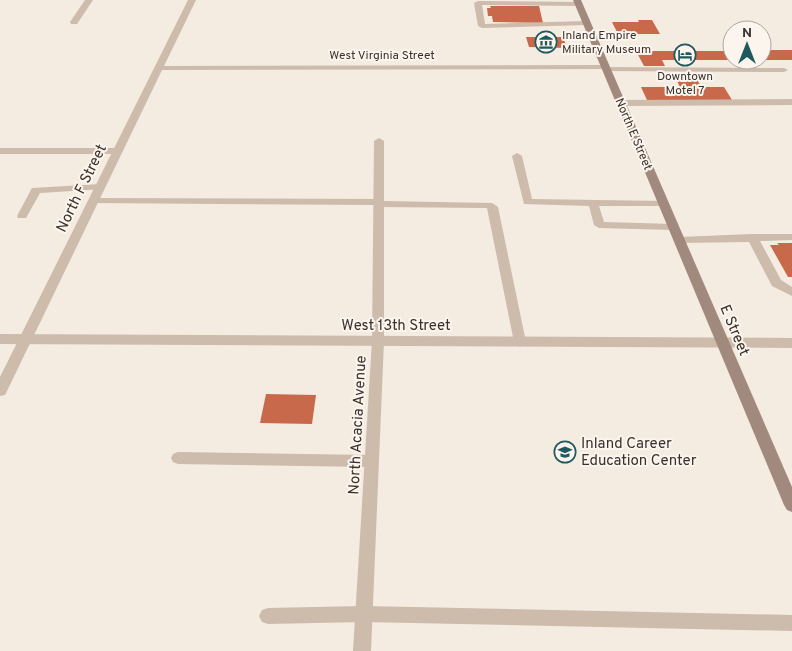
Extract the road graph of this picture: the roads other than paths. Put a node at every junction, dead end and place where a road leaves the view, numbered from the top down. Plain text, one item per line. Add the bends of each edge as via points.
1 (89, 0) edge
2 (192, 0) edge
3 (488, 2) edge
4 (578, 2) edge
5 (74, 22) dead end
6 (586, 23) junction
7 (158, 68) junction
8 (606, 68) junction
9 (784, 70) dead end
10 (792, 102) edge
11 (621, 103) junction
12 (378, 141) dead end
13 (0, 151) edge
14 (118, 151) junction
15 (517, 156) dead end
16 (100, 187) junction
17 (93, 201) junction
18 (378, 203) junction
19 (593, 203) junction
20 (663, 204) junction
21 (22, 216) dead end
22 (673, 226) junction
23 (752, 237) junction
24 (792, 237) edge
25 (679, 240) junction
26 (690, 267) joint
27 (792, 292) edge
28 (0, 339) edge
29 (26, 339) junction
30 (378, 341) junction
31 (520, 342) junction
32 (792, 342) edge
33 (723, 343) junction
34 (0, 391) edge
35 (178, 458) dead end
36 (371, 461) junction
37 (792, 505) edge
38 (363, 614) junction
39 (268, 616) dead end
40 (792, 623) edge
41 (362, 651) edge

1 - 5 street
2 - 7 street, North F Street
3 - 4 street
3 - 6 street via 478,3 482,26
4 - 6 main road, North E Street
6 - 8 main road, North E Street
7 - 8 street, West Virginia Street
7 - 14 street, North F Street
8 - 9 street, West Virginia Street
8 - 11 main road, North E Street
10 - 11 street
11 - 20 main road, North E Street
12 - 18 street, North Acacia Avenue
13 - 14 street
14 - 16 street, North F Street
15 - 19 street via 528,202
16 - 17 street, North F Street
16 - 21 street via 36,190
17 - 18 street
17 - 29 street, North F Street
18 - 30 street, North Acacia Avenue
18 - 31 street via 493,207
19 - 20 street
19 - 22 street via 599,225
20 - 22 main road, North E Street
22 - 25 main road, North E Street
23 - 24 street
23 - 25 street
23 - 27 street via 776,283
25 - 26 main road, North E Street
26 - 33 main road, E Street
28 - 29 street, West 13th Street
29 - 30 street, West 13th Street
29 - 34 street, North F Street
30 - 31 street, West 13th Street
30 - 36 street, North Acacia Avenue
31 - 33 street, West 13th Street
32 - 33 street, West 13th Street
33 - 37 main road, E Street
35 - 36 street
36 - 38 street, North Acacia Avenue
38 - 39 street
38 - 40 street
38 - 41 street, North Acacia Avenue

